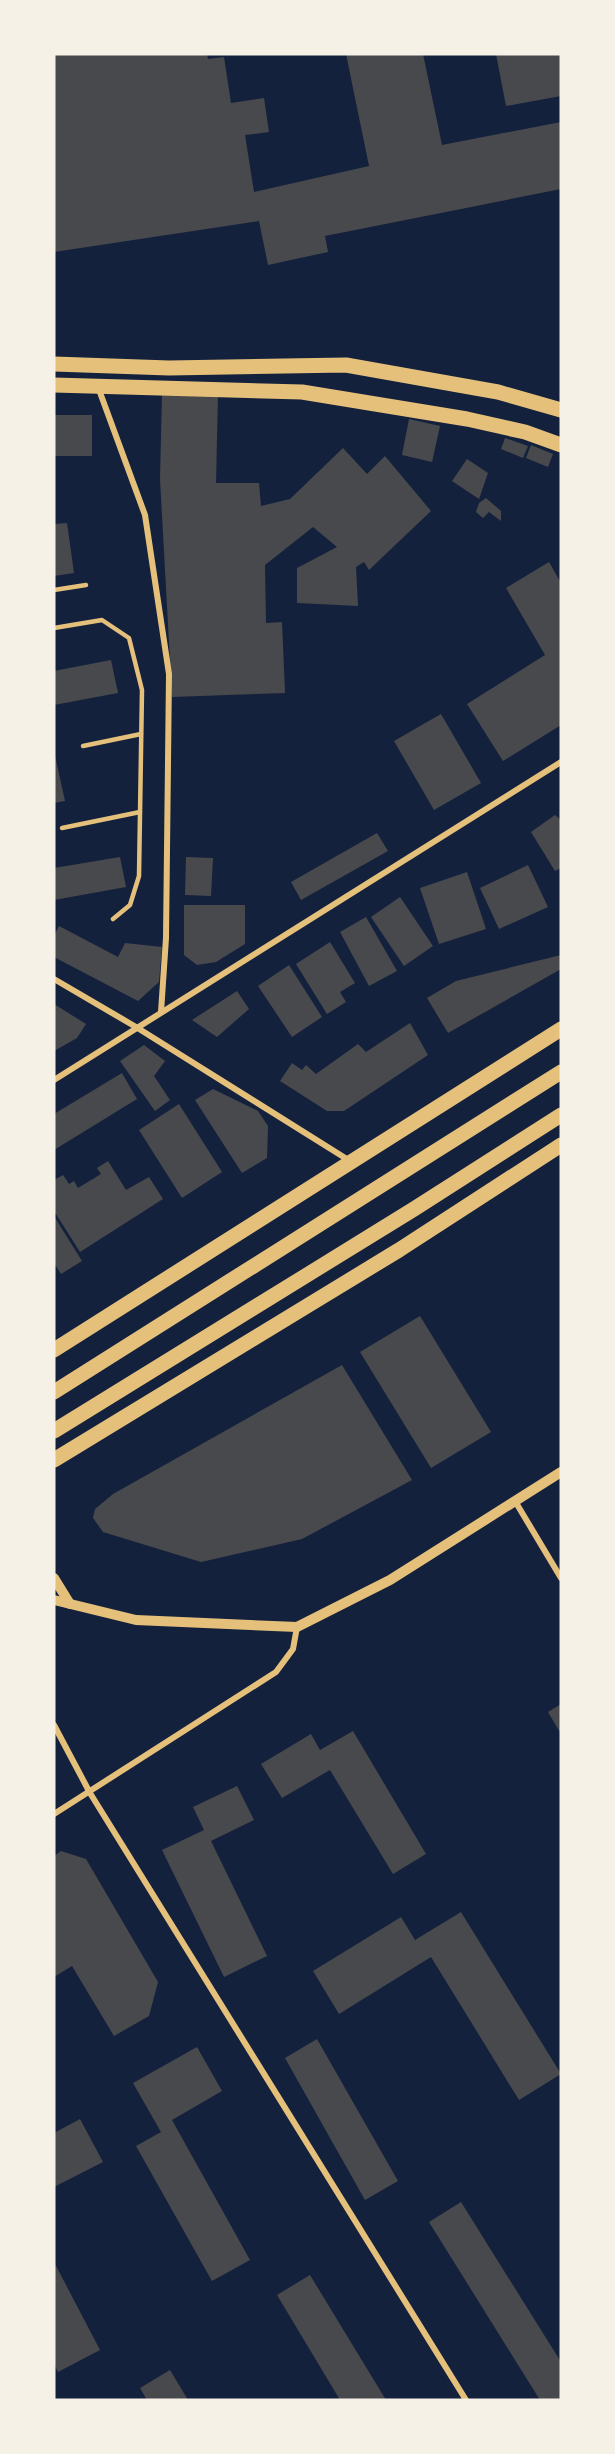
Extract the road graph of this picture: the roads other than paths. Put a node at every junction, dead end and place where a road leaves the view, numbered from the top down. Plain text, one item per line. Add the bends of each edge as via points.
1 (54, 364) edge
2 (54, 385) edge
3 (97, 385) junction
4 (561, 410) edge
5 (561, 445) edge
6 (86, 585) dead end
7 (54, 590) edge
8 (54, 628) edge
9 (141, 734) junction
10 (83, 746) dead end
11 (561, 762) edge
12 (140, 812) junction
13 (63, 828) dead end
14 (113, 918) dead end
15 (54, 979) edge
16 (161, 1012) junction
17 (136, 1027) junction
18 (561, 1029) edge
19 (561, 1072) edge
20 (54, 1080) edge
21 (561, 1115) edge
22 (561, 1145) edge
23 (350, 1162) junction
24 (54, 1350) edge
25 (54, 1392) edge
26 (54, 1431) edge
27 (54, 1460) edge
28 (561, 1472) edge
29 (515, 1501) junction
30 (54, 1578) edge
31 (561, 1578) edge
32 (54, 1600) edge
33 (70, 1604) junction
34 (297, 1627) junction
35 (54, 1725) edge
36 (90, 1793) junction
37 (54, 1814) edge
38 (466, 2400) edge

1 - 4 main road via 169,368 346,365 498,392
2 - 3 main road
3 - 5 main road via 302,392 467,419
3 - 16 street via 145,515 169,674 166,938
6 - 7 lane
8 - 9 lane via 102,620 129,638 142,690
9 - 10 lane
9 - 12 lane
11 - 16 street
12 - 13 lane
12 - 14 lane via 139,876 130,905
15 - 17 street
16 - 17 street
17 - 20 street
17 - 23 street
18 - 23 main road
19 - 25 main road
21 - 26 main road
22 - 27 main road via 399,1250
23 - 24 main road
28 - 29 street
29 - 31 street
29 - 34 street via 390,1580
30 - 33 street
32 - 33 street
33 - 34 street via 136,1620
34 - 36 street via 292,1648 276,1672
35 - 36 street
36 - 37 street
36 - 38 street

